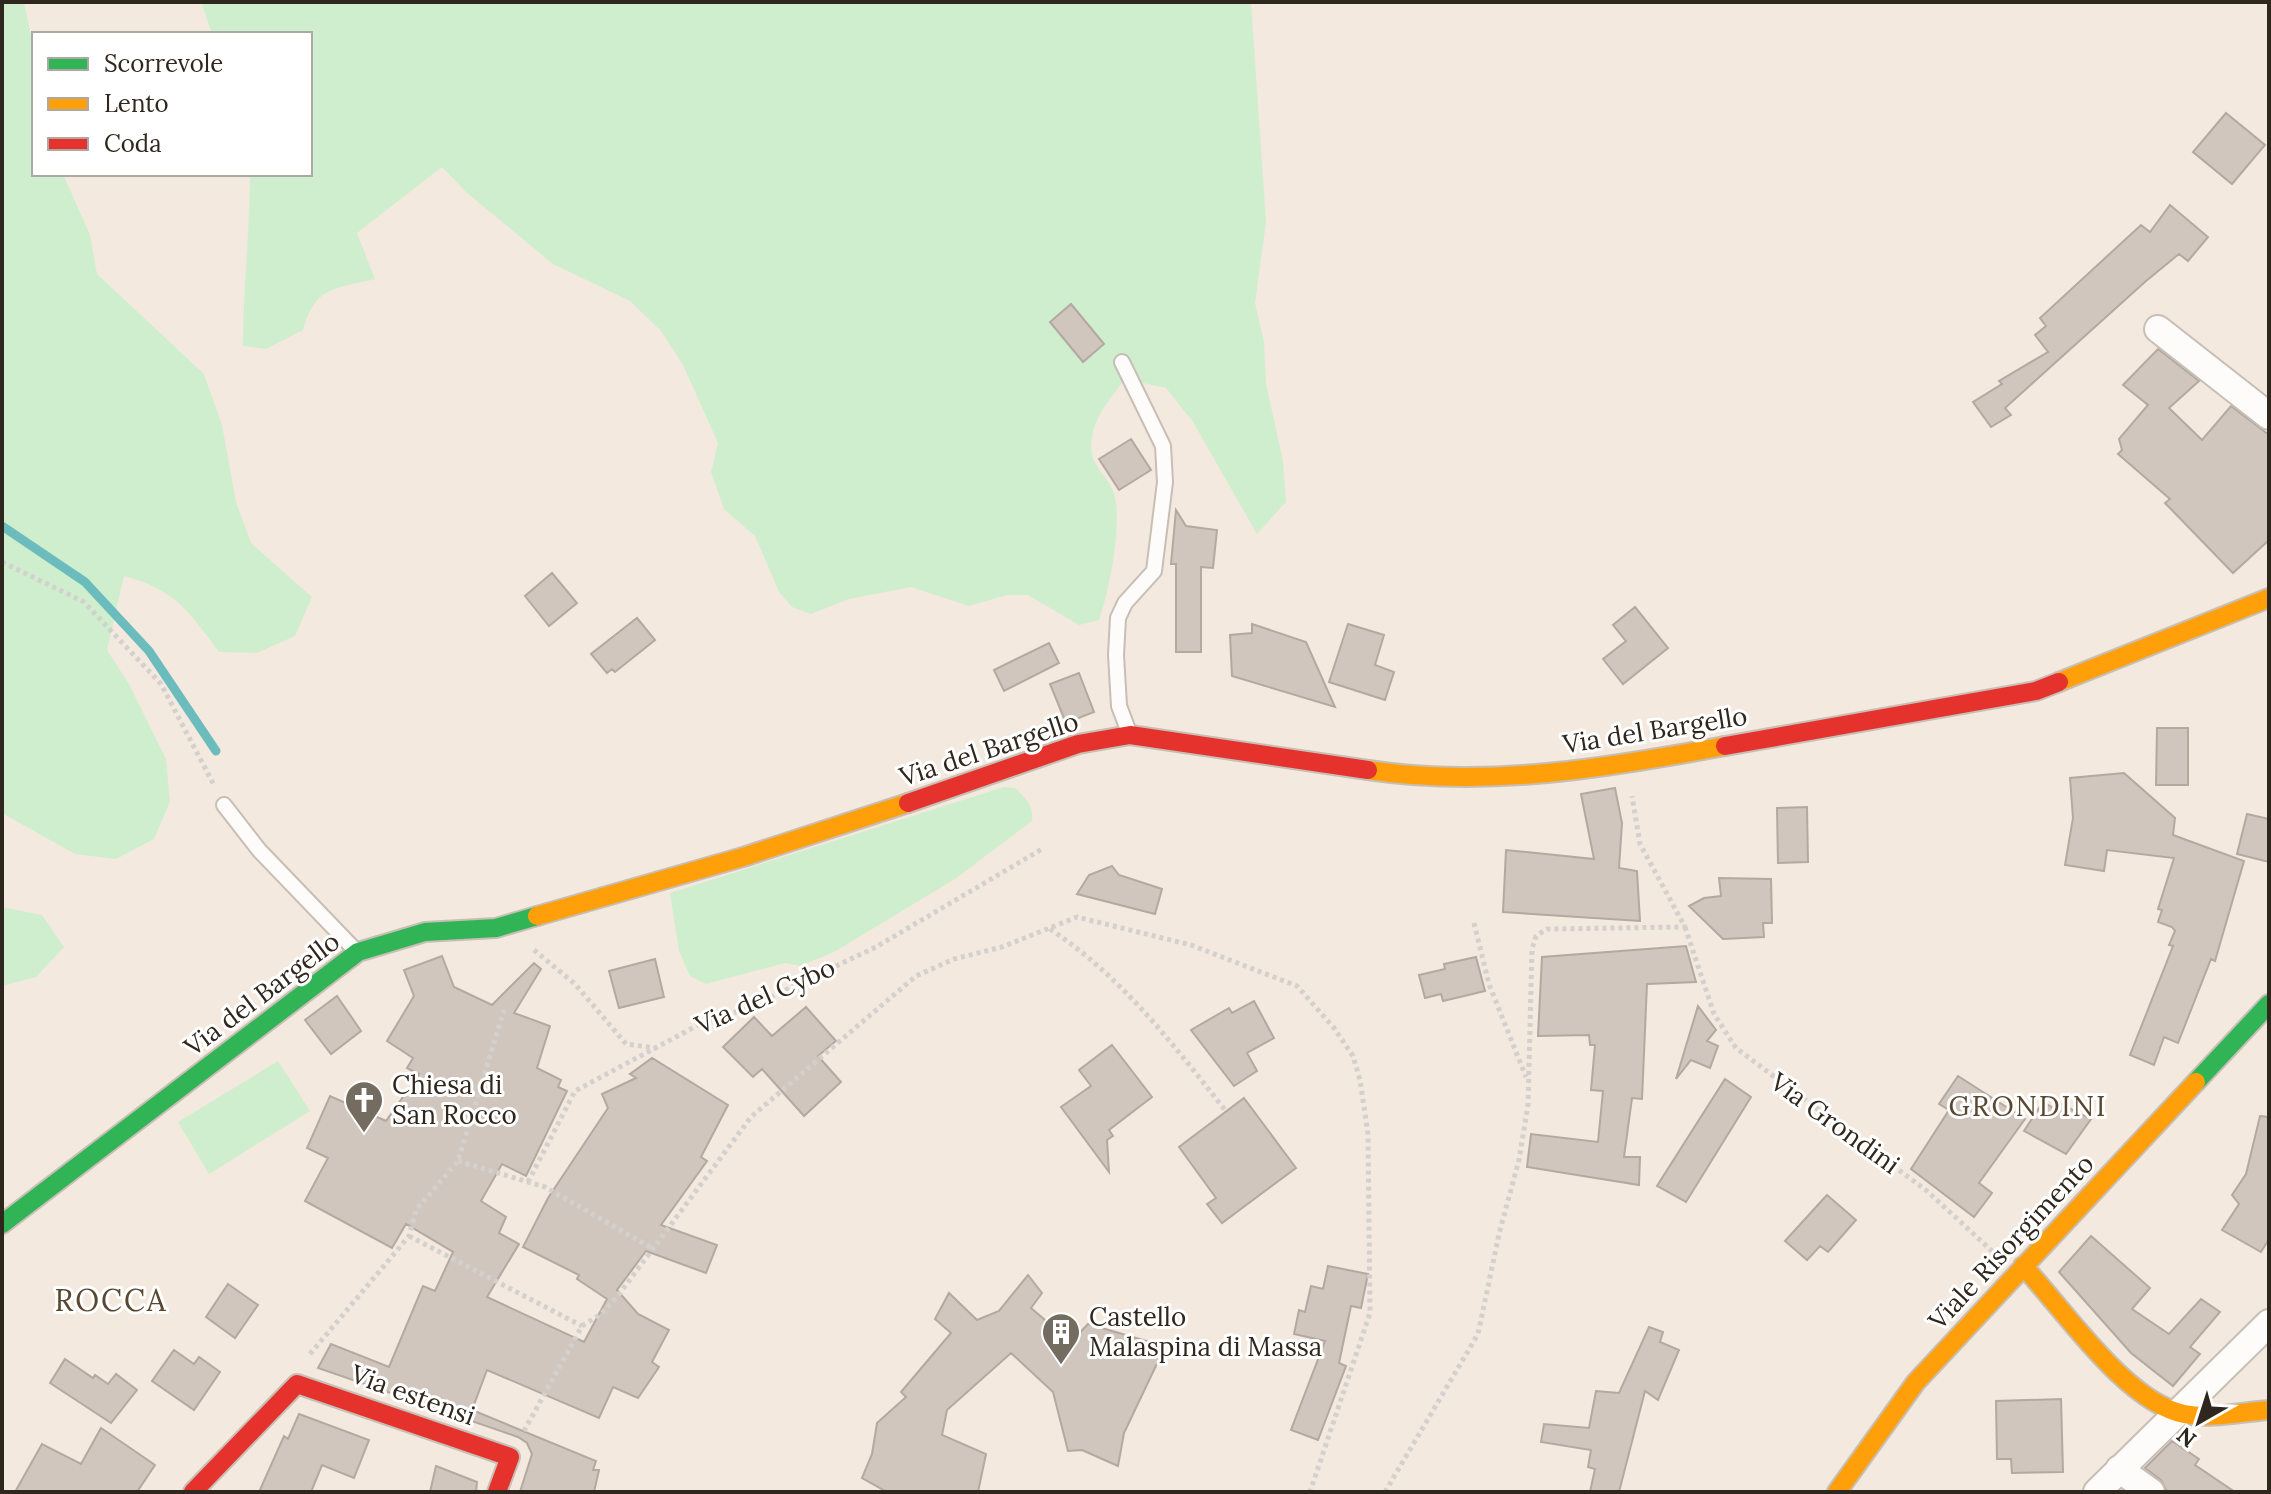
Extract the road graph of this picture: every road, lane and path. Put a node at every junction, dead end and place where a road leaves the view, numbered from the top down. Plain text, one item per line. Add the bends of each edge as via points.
1 (2158, 329) dead end
2 (1122, 362) dead end
3 (2269, 416) edge
4 (2, 562) edge
5 (2269, 598) edge
6 (1130, 735) junction
7 (1627, 764) junction
8 (224, 805) joint
9 (1042, 849) dead end
10 (1474, 923) dead end
11 (1685, 927) junction
12 (496, 928) junction
13 (1049, 928) junction
14 (358, 952) junction
15 (2269, 1004) edge
16 (504, 1010) dead end
17 (656, 1048) junction
18 (1528, 1082) junction
19 (1225, 1110) dead end
20 (458, 1161) junction
21 (528, 1182) junction
22 (2, 1224) edge
23 (409, 1236) junction
24 (652, 1248) junction
25 (2027, 1262) junction
26 (2269, 1323) edge
27 (582, 1326) junction
28 (297, 1384) junction
29 (2269, 1410) edge
30 (2178, 1413) junction
31 (510, 1457) junction
32 (2119, 1469) junction
33 (193, 1492) edge
34 (497, 1492) edge
35 (1310, 1492) edge
36 (1385, 1492) edge
37 (1837, 1492) edge
38 (2097, 1492) edge
39 (2151, 1492) edge

1 - 3 street
2 - 6 lane via 1163,446 1165,482 1154,571 1118,618 1119,706
4 - 8 path via 84,602 161,684
5 - 7 street, Via del Bargello via 2036,691
6 - 7 street, Via del Bargello via 1391,773 1505,778
6 - 12 street, Via del Bargello via 1078,744 757,852
7 - 11 path, Via Grondini via 1640,844
8 - 14 lane via 259,850
9 - 17 path, Via del Cybo via 876,947
10 - 18 path via 1489,984
11 - 18 path via 1547,929 1536,936
11 - 25 path, Via Grondini via 1714,1014 1736,1048 1927,1191 1996,1256 2014,1242
12 - 14 street, Via del Bargello via 425,932
12 - 17 path via 529,946 575,984 626,1044
13 - 19 path via 1095,961 1145,1009
13 - 24 path via 916,976 751,1117
13 - 35 path via 1077,917 1128,928 1191,945 1297,986 1353,1056 1368,1134 1370,1313
14 - 22 street, Via del Bargello
15 - 25 street, Viale Risorgimento
16 - 20 path
17 - 21 path, Via del Cybo via 575,1091
18 - 36 path via 1519,1160 1478,1334
20 - 21 path
20 - 23 path via 416,1210
21 - 24 path
23 - 27 path
23 - 28 path via 302,1364
24 - 27 path via 617,1297
25 - 30 street via 2124,1376
25 - 37 street, Viale Risorgimento via 1916,1382
26 - 30 street
27 - 31 path
28 - 31 street, Via estensi
28 - 33 street
29 - 30 street
30 - 32 street
31 - 34 street
32 - 38 street
32 - 39 street

